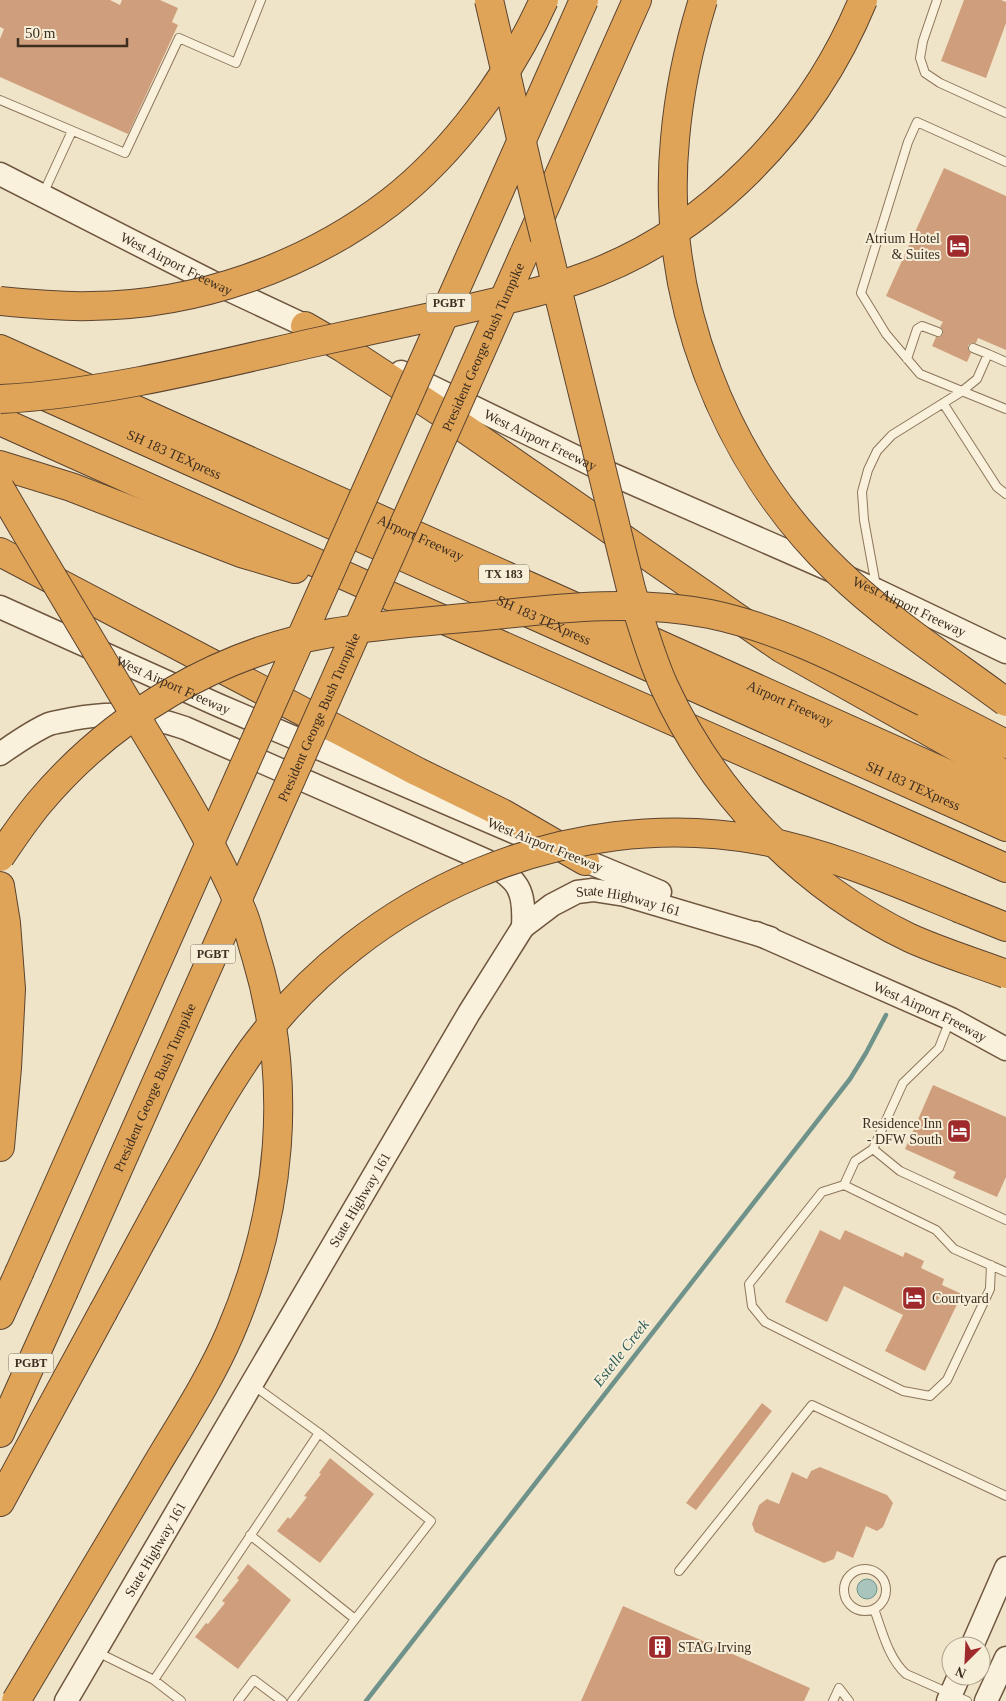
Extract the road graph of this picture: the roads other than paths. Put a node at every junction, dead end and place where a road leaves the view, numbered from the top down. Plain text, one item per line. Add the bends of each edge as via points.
1 (262, 0) edge
2 (489, 0) edge
3 (544, 0) edge
4 (584, 0) edge
5 (637, 0) edge
6 (703, 0) edge
7 (863, 0) edge
8 (937, 0) edge
9 (0, 100) edge
10 (1006, 113) edge
11 (72, 131) junction
12 (1006, 162) edge
13 (0, 174) edge
14 (42, 196) junction
15 (0, 301) edge
16 (305, 326) junction
17 (938, 332) dead end
18 (974, 348) dead end
19 (0, 349) edge
20 (988, 354) junction
21 (907, 358) junction
22 (1006, 362) edge
23 (0, 376) edge
24 (961, 392) junction
25 (0, 397) edge
26 (943, 403) junction
27 (1006, 409) edge
28 (0, 421) edge
29 (0, 465) edge
30 (0, 488) edge
31 (1006, 494) edge
32 (0, 552) edge
33 (876, 590) junction
34 (399, 600) junction
35 (0, 607) edge
36 (1006, 652) edge
37 (1006, 702) edge
38 (1006, 744) edge
39 (0, 754) edge
40 (1006, 775) edge
41 (1006, 800) edge
42 (1006, 827) edge
43 (1006, 842) edge
44 (0, 857) edge
45 (585, 861) junction
46 (1006, 868) edge
47 (0, 886) edge
48 (523, 927) junction
49 (1006, 927) edge
50 (770, 938) junction
51 (1006, 974) edge
52 (951, 1019) junction
53 (1006, 1049) edge
54 (0, 1147) edge
55 (873, 1149) junction
56 (844, 1185) junction
57 (1006, 1220) edge
58 (991, 1266) junction
59 (1006, 1272) edge
60 (0, 1315) edge
61 (252, 1384) junction
62 (0, 1433) edge
63 (319, 1433) junction
64 (1006, 1496) edge
65 (0, 1502) edge
66 (250, 1535) junction
67 (1006, 1568) edge
68 (679, 1571) dead end
69 (874, 1609) junction
70 (355, 1619) junction
71 (976, 1636) edge
72 (95, 1651) junction
73 (1006, 1658) edge
74 (154, 1680) junction
75 (956, 1693) edge
76 (16, 1701) edge
77 (66, 1701) edge
78 (181, 1701) edge
79 (238, 1701) edge
80 (282, 1701) edge
81 (292, 1701) edge
82 (833, 1701) edge
83 (850, 1701) edge
84 (986, 1701) edge

1 - 11 lane via 236,63 179,38 125,153
2 - 51 highway, bridge via 631,589 644,635 682,722 729,793 761,830 807,872 836,894 910,938
3 - 15 highway, bridge via 531,29 498,83 462,132 390,202 314,250 266,272 173,298 92,306 43,306
4 - 60 highway, PGBT, bridge
5 - 62 highway, President George Bush Turnpike / PGBT, bridge
6 - 37 highway, bridge via 679,100 673,178 685,295 714,390 753,466 800,530 837,571 881,610
7 - 25 highway, bridge via 838,54 818,86 767,152 705,210 636,255 578,280 514,298 224,363 112,386
8 - 10 lane via 921,50 925,74
9 - 11 lane
11 - 14 lane
12 - 21 lane via 917,122 861,293 886,334
13 - 14 main road, West Airport Freeway
14 - 16 main road, West Airport Freeway
16 - 33 main road, West Airport Freeway via 609,473
16 - 40 highway via 448,417 781,648
17 - 21 lane via 922,326 917,329
18 - 20 lane
19 - 41 highway, Airport Freeway / TX 183
20 - 22 lane
20 - 24 lane via 977,379
21 - 24 lane via 920,374
23 - 42 highway, SH 183 TEXpress
24 - 26 lane
24 - 27 lane
25 - 43 highway, SH 183 TEXpress
26 - 31 lane via 997,487
26 - 33 lane via 892,435 877,451 868,470 862,492
28 - 34 highway
29 - 34 highway via 71,487 241,553
30 - 76 highway, bridge via 217,856 243,915 263,980 278,1069 276,1162 270,1206 246,1293 200,1391
32 - 45 highway via 504,814
33 - 36 main road, West Airport Freeway
34 - 46 highway
35 - 45 main road, West Airport Freeway via 218,705
38 - 44 highway, bridge via 798,642 750,624 709,614 667,608 601,606 331,633 240,659 200,677 129,720 67,773
39 - 48 main road via 51,724 94,715 123,714 185,728 487,861 506,873 518,886 522,898
45 - 50 main road, West Airport Freeway
47 - 54 highway via 11,989
48 - 50 main road, State Highway 161 via 564,897 593,890 625,895
48 - 61 main road, State Highway 161
49 - 65 highway, bridge via 815,853 755,839 702,834 639,834 586,841 523,856 472,875 430,896 375,929 342,955 279,1016 252,1050 167,1193
50 - 52 main road, West Airport Freeway
52 - 53 main road, West Airport Freeway
52 - 55 lane via 939,1048 903,1083
55 - 56 lane via 855,1161
55 - 57 lane via 900,1171
56 - 58 lane via 936,1230 954,1249
56 - 58 lane via 822,1192 749,1284 752,1306 765,1322 903,1391 930,1396 947,1380 990,1289
58 - 59 lane
61 - 63 lane
61 - 72 main road, State Highway 161
63 - 66 lane
63 - 70 lane via 431,1521
64 - 68 lane via 812,1405
66 - 70 lane
66 - 74 lane
67 - 71 main road
69 - 69 lane via 853,1606 845,1593 851,1574 858,1570 877,1572 885,1583 884,1598
69 - 75 lane via 899,1668 906,1674
70 - 81 lane
72 - 74 lane
72 - 77 main road, State Highway 161
73 - 84 main road
74 - 78 lane
79 - 80 lane via 254,1680
82 - 83 lane via 839,1688

